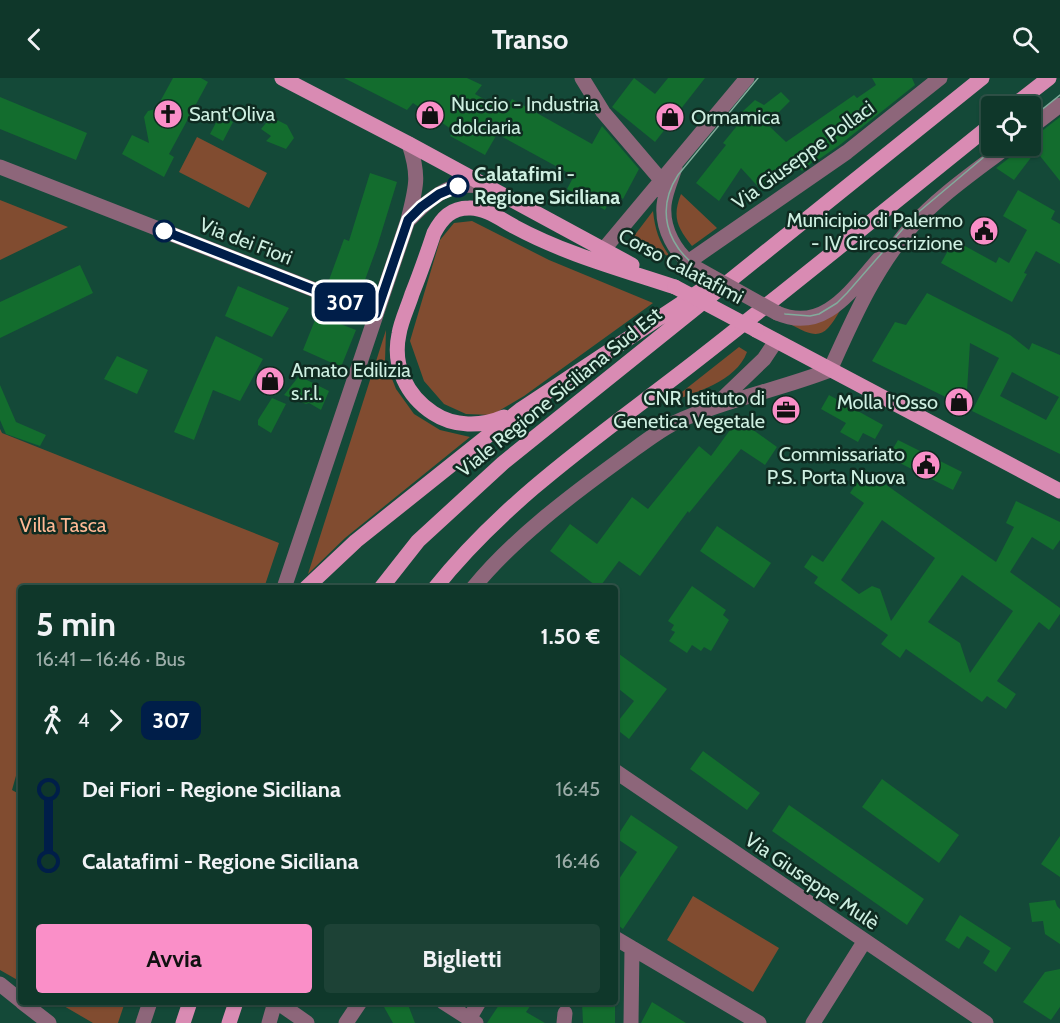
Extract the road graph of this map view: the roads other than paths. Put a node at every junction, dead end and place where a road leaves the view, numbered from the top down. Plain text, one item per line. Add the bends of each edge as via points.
1 (282, 78) edge
2 (582, 78) edge
3 (747, 78) edge
4 (940, 78) edge
5 (982, 78) edge
6 (1049, 78) edge
7 (1026, 96) edge
8 (1060, 105) edge
9 (1041, 120) edge
10 (981, 133) edge
11 (409, 144) junction
12 (995, 156) edge
13 (677, 162) junction
14 (0, 167) edge
15 (661, 180) junction
16 (488, 186) junction
17 (408, 220) junction
18 (912, 226) junction
19 (776, 242) junction
20 (604, 249) junction
21 (693, 265) junction
22 (675, 287) junction
23 (376, 314) junction
24 (776, 341) junction
25 (830, 370) junction
26 (712, 408) junction
27 (520, 410) junction
28 (1060, 491) edge
29 (285, 585) edge
30 (309, 585) edge
31 (383, 585) edge
32 (438, 585) edge
33 (476, 585) edge
34 (618, 773) edge
35 (618, 940) edge
36 (864, 942) junction
37 (632, 948) junction
38 (0, 984) edge
39 (18, 998) edge
40 (27, 1005) edge
41 (149, 1005) edge
42 (189, 1005) edge
43 (235, 1005) edge
44 (275, 1005) edge
45 (280, 1005) edge
46 (358, 1005) edge
47 (447, 1005) edge
48 (477, 1005) edge
49 (472, 1021) edge
50 (49, 1023) edge
51 (143, 1023) edge
52 (183, 1023) edge
53 (229, 1023) edge
54 (269, 1023) edge
55 (307, 1023) edge
56 (346, 1023) edge
57 (631, 1023) edge
58 (759, 1023) edge
59 (813, 1023) edge
60 (986, 1023) edge

1 - 11 main road, Corso Calatafimi
2 - 15 street via 603,112
3 - 13 street
4 - 21 street, Via Giuseppe Pollaci
5 - 19 main road
6 - 7 main road
8 - 9 street
10 - 32 main road via 530,490
11 - 16 main road, Corso Calatafimi
11 - 17 street via 417,166
12 - 18 street
13 - 15 street
13 - 21 street via 664,213 669,237
14 - 23 street, Via dei Fiori
15 - 20 street
16 - 17 street via 458,186 421,207
16 - 20 main road, Corso Calatafimi
17 - 23 street
18 - 21 street, bridge via 848,294 827,311 810,317 777,313
18 - 25 street via 870,286
19 - 27 main road
19 - 31 main road, Viale Regione Siciliana Sud Est via 503,463 418,541
20 - 22 main road, Corso Calatafimi
22 - 24 main road, Corso Calatafimi, bridge
22 - 27 main road via 540,241 471,207 454,210 441,220 399,334 397,359 405,384 420,405 442,419 467,425 493,422
23 - 29 street
24 - 25 main road, Corso Calatafimi
24 - 26 street via 764,359
25 - 26 street
25 - 28 main road, Corso Calatafimi
26 - 33 street via 674,424 597,476 530,531
27 - 30 main road via 356,541
34 - 36 street, Via Giuseppe Mulè
35 - 37 street
36 - 59 street
36 - 60 street, Via Giuseppe Mulè
37 - 57 street
37 - 58 street
38 - 39 street
40 - 50 street
41 - 51 street
42 - 52 main road
43 - 53 main road
44 - 54 street
45 - 55 street
46 - 56 street
47 - 49 street
48 - 49 street

